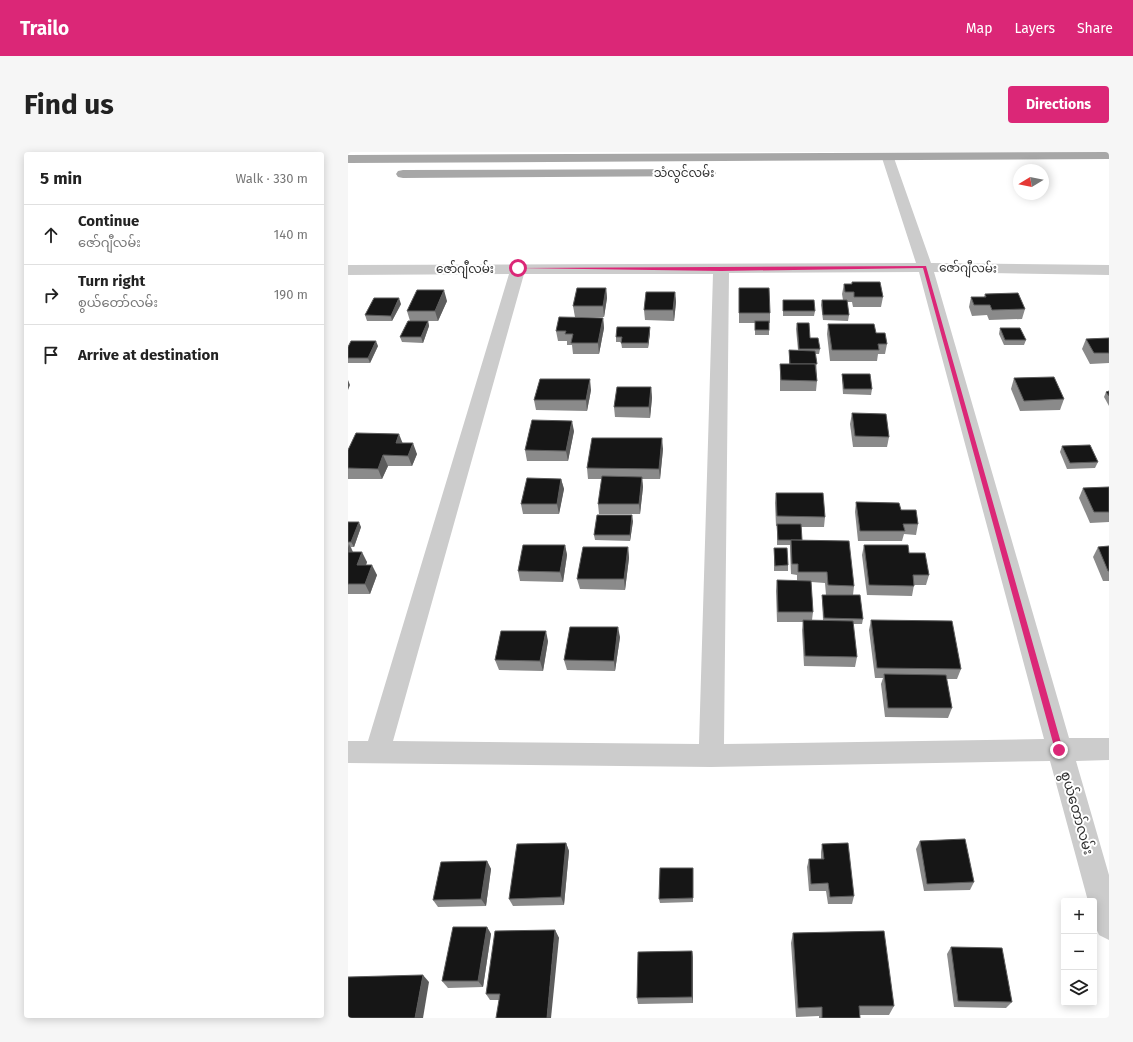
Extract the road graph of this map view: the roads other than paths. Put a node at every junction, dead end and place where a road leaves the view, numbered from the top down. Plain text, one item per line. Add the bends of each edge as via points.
1 (591, 155) edge
2 (1109, 155) edge
3 (348, 159) edge
4 (424, 159) junction
5 (890, 168) junction
6 (725, 173) dead end
7 (394, 174) dead end
8 (416, 174) junction
9 (925, 267) junction
10 (518, 268) junction
11 (721, 269) junction
12 (348, 270) edge
13 (1109, 270) edge
14 (1109, 749) edge
15 (1059, 750) junction
16 (348, 752) edge
17 (377, 752) junction
18 (711, 756) junction
19 (1109, 924) edge

1 - 4 main road, သံလွင်လမ်း
1 - 5 main road, သံလွင်လမ်း
2 - 5 main road, သံလွင်လမ်း
3 - 4 main road, သံလွင်လမ်း
4 - 8 main road
5 - 9 street, စွယ်တော်လမ်း
6 - 8 main road, သံလွင်လမ်း
7 - 8 main road, သံလွင်လမ်း
9 - 11 street, ဇော်ဂျီလမ်း
9 - 13 street, ဇော်ဂျီလမ်း
9 - 15 street, စွယ်တော်လမ်း
10 - 11 street, ဇော်ဂျီလမ်း
10 - 12 street, ဇော်ဂျီလမ်း
10 - 17 street
11 - 18 street
14 - 15 street
15 - 18 street
15 - 19 street, စွယ်တော်လမ်း
16 - 17 street
17 - 18 street

